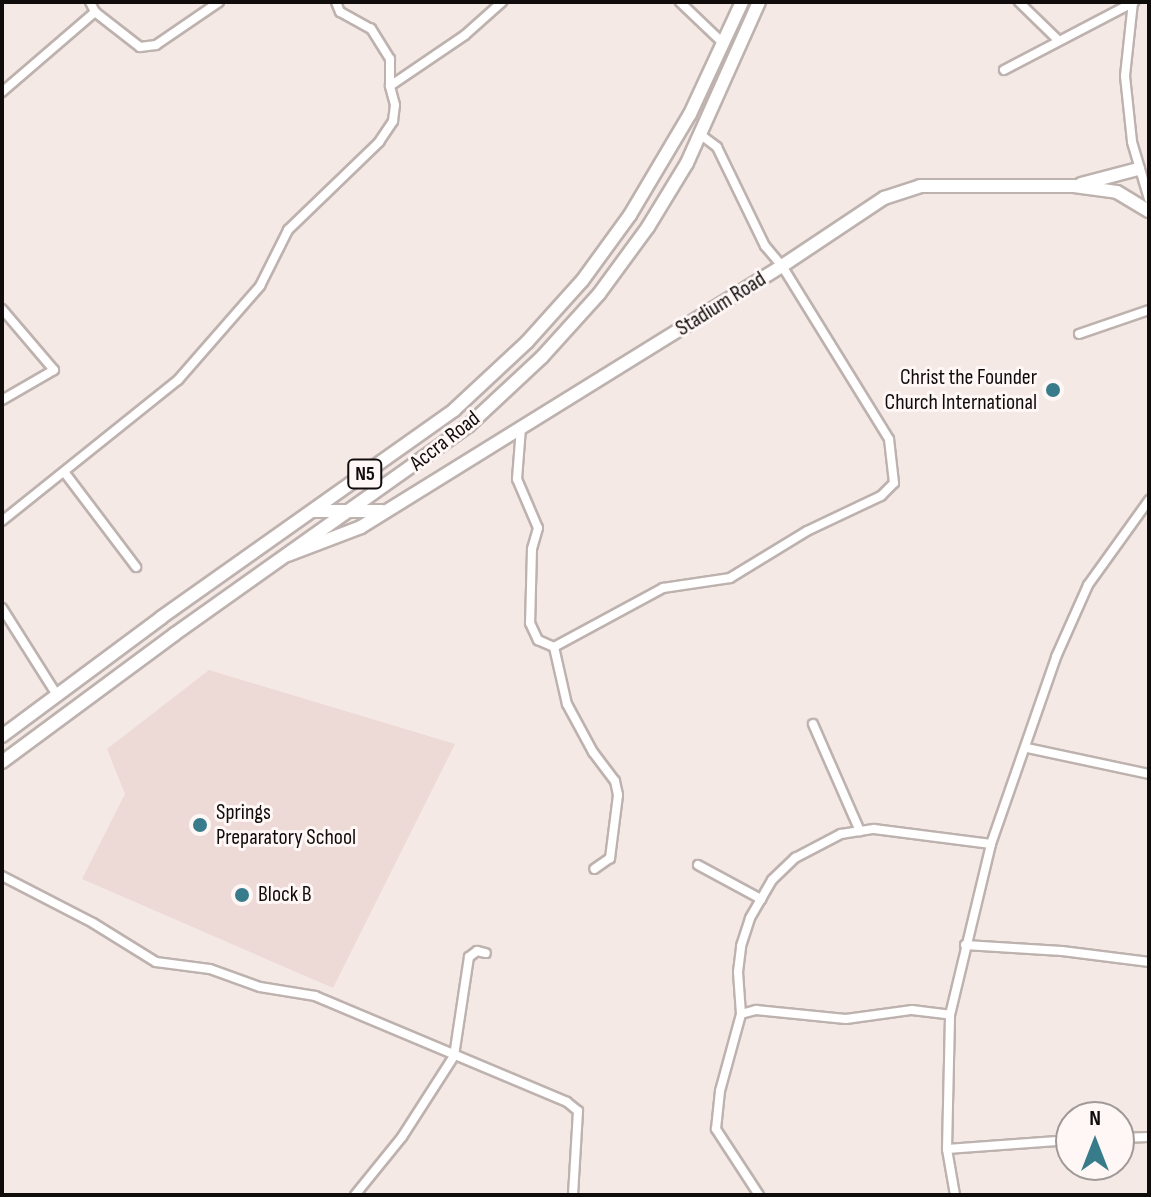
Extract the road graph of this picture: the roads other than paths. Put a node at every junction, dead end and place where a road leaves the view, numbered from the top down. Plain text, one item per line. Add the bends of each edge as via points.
1 (90, 2) edge
2 (219, 2) edge
3 (336, 2) edge
4 (502, 2) edge
5 (680, 2) edge
6 (742, 2) edge
7 (759, 2) edge
8 (1019, 2) edge
9 (1133, 2) edge
10 (95, 12) junction
11 (1058, 40) junction
12 (725, 44) junction
13 (1004, 70) dead end
14 (390, 86) junction
15 (2, 92) edge
16 (700, 134) junction
17 (1138, 169) junction
18 (1074, 186) junction
19 (1149, 199) edge
20 (1149, 211) edge
21 (782, 266) junction
22 (2, 309) edge
23 (1149, 310) edge
24 (1079, 334) dead end
25 (2, 400) edge
26 (521, 428) junction
27 (65, 473) junction
28 (1149, 500) edge
29 (389, 510) junction
30 (313, 511) junction
31 (344, 513) junction
32 (2, 521) edge
33 (282, 557) junction
34 (136, 567) dead end
35 (2, 608) edge
36 (554, 647) junction
37 (57, 695) junction
38 (813, 724) dead end
39 (2, 736) edge
40 (1027, 748) junction
41 (2, 762) edge
42 (1149, 774) edge
43 (860, 831) junction
44 (991, 844) junction
45 (698, 865) dead end
46 (594, 869) dead end
47 (2, 876) edge
48 (761, 899) junction
49 (965, 945) junction
50 (486, 953) dead end
51 (1149, 962) edge
52 (741, 1014) junction
53 (950, 1015) junction
54 (454, 1056) junction
55 (1055, 1141) edge
56 (947, 1149) junction
57 (355, 1195) edge
58 (573, 1195) edge
59 (759, 1195) edge
60 (955, 1195) edge

1 - 10 street
2 - 10 street via 156,45 140,47
3 - 14 street via 340,12 371,29 390,59
4 - 14 street via 465,35
5 - 12 street
6 - 12 main road, Accra Road / N5
7 - 16 main road, Accra Road / N5
8 - 11 street
9 - 11 street
9 - 17 street via 1125,76
10 - 15 street
11 - 13 street
12 - 30 main road, Accra Road / N5 via 630,215 582,281 454,410
14 - 27 street via 393,121 379,142 288,230 260,286 178,380
16 - 21 street via 717,147 765,246
16 - 31 main road, Accra Road / N5 via 648,227 599,294 542,357 468,426
17 - 18 main road
17 - 19 street
18 - 20 main road, Stadium Road via 1117,192
18 - 21 main road, Stadium Road via 911,188 884,198
21 - 26 main road, Stadium Road
21 - 36 street via 889,439 894,483 881,496 807,531 730,578 663,588
22 - 25 street via 54,370
23 - 24 street
26 - 29 main road, Stadium Road
26 - 36 street via 517,479 538,528 532,549 530,623 538,640
27 - 32 street
27 - 34 street
28 - 40 street via 1088,585 1056,657
29 - 31 main road, Stadium Road
29 - 33 main road via 330,542
30 - 31 main road, Stadium Road
30 - 37 main road, Accra Road / N5
31 - 33 main road, Accra Road / N5
33 - 41 main road, Accra Road / N5
35 - 37 street
36 - 46 street via 567,704 615,781 618,795 610,858
37 - 39 main road, Accra Road / N5
38 - 43 street
40 - 42 street
40 - 44 street
43 - 44 street
43 - 48 street via 841,834 795,858
44 - 49 street
45 - 48 street
47 - 54 street via 156,962 210,969 260,987 315,996
48 - 52 street via 741,946
49 - 51 street
49 - 53 street
50 - 54 street via 477,951 469,957
52 - 53 street via 756,1010 846,1019 912,1010
52 - 59 street via 720,1091 716,1129
53 - 56 street
54 - 57 street via 402,1137
54 - 58 street via 578,1111
55 - 56 street
56 - 60 street

